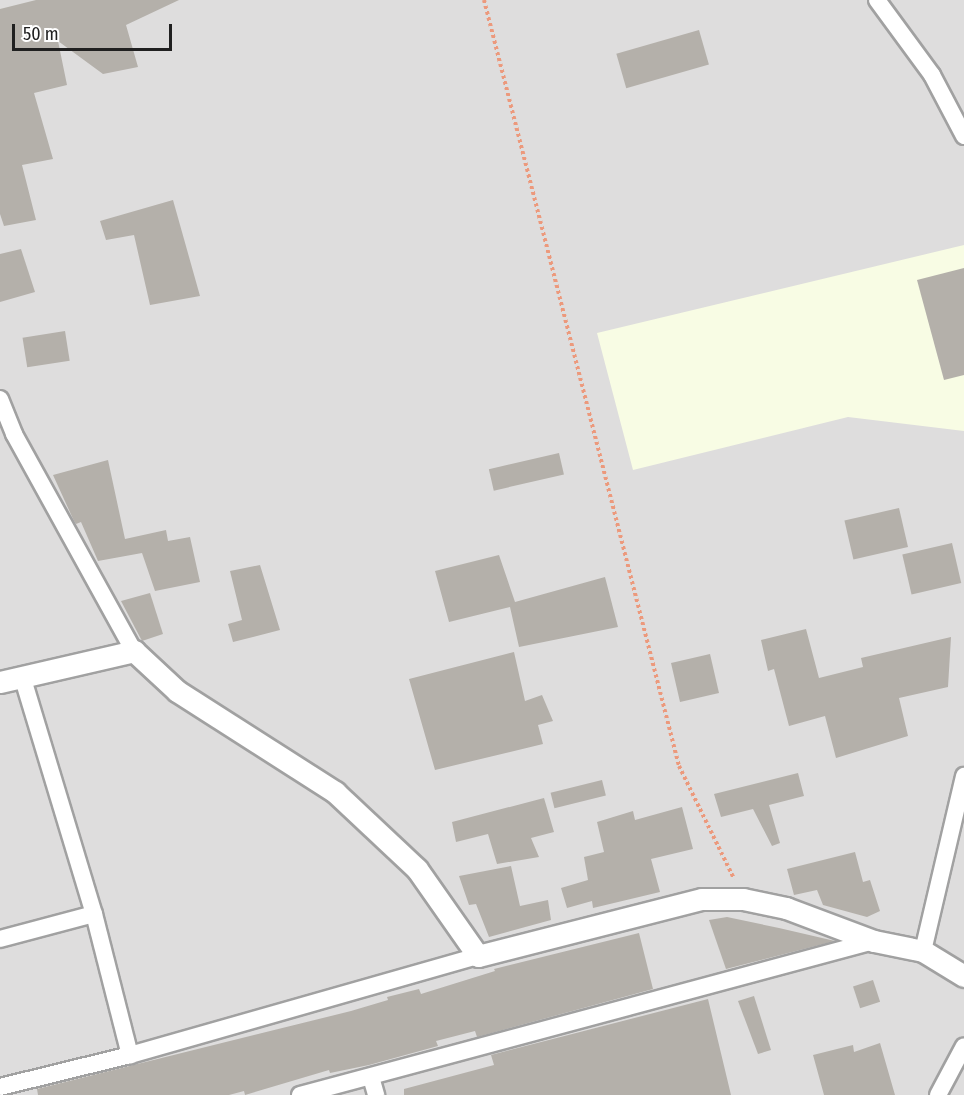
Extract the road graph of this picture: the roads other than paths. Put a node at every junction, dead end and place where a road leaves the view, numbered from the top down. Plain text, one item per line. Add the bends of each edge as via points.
1 (877, 0) edge
2 (964, 136) edge
3 (0, 399) edge
4 (7, 436) edge
5 (134, 651) junction
6 (23, 679) junction
7 (0, 682) edge
8 (964, 776) edge
9 (960, 814) edge
10 (94, 914) junction
11 (0, 939) edge
12 (874, 941) junction
13 (923, 951) junction
14 (478, 956) junction
15 (964, 976) edge
16 (964, 1046) edge
17 (130, 1055) junction
18 (371, 1077) junction
19 (0, 1087) edge
20 (300, 1095) edge
21 (376, 1095) edge
22 (938, 1095) edge

1 - 2 street via 932,75
3 - 4 street
4 - 5 street
5 - 6 street
5 - 14 street via 177,691 335,792 417,869
6 - 7 street
6 - 10 street
8 - 9 street
9 - 13 street
10 - 11 street
10 - 17 street
12 - 13 street
12 - 14 street via 743,898 702,899
12 - 18 street
13 - 15 street
14 - 17 street
16 - 22 street
17 - 19 street
18 - 20 street
18 - 21 street

